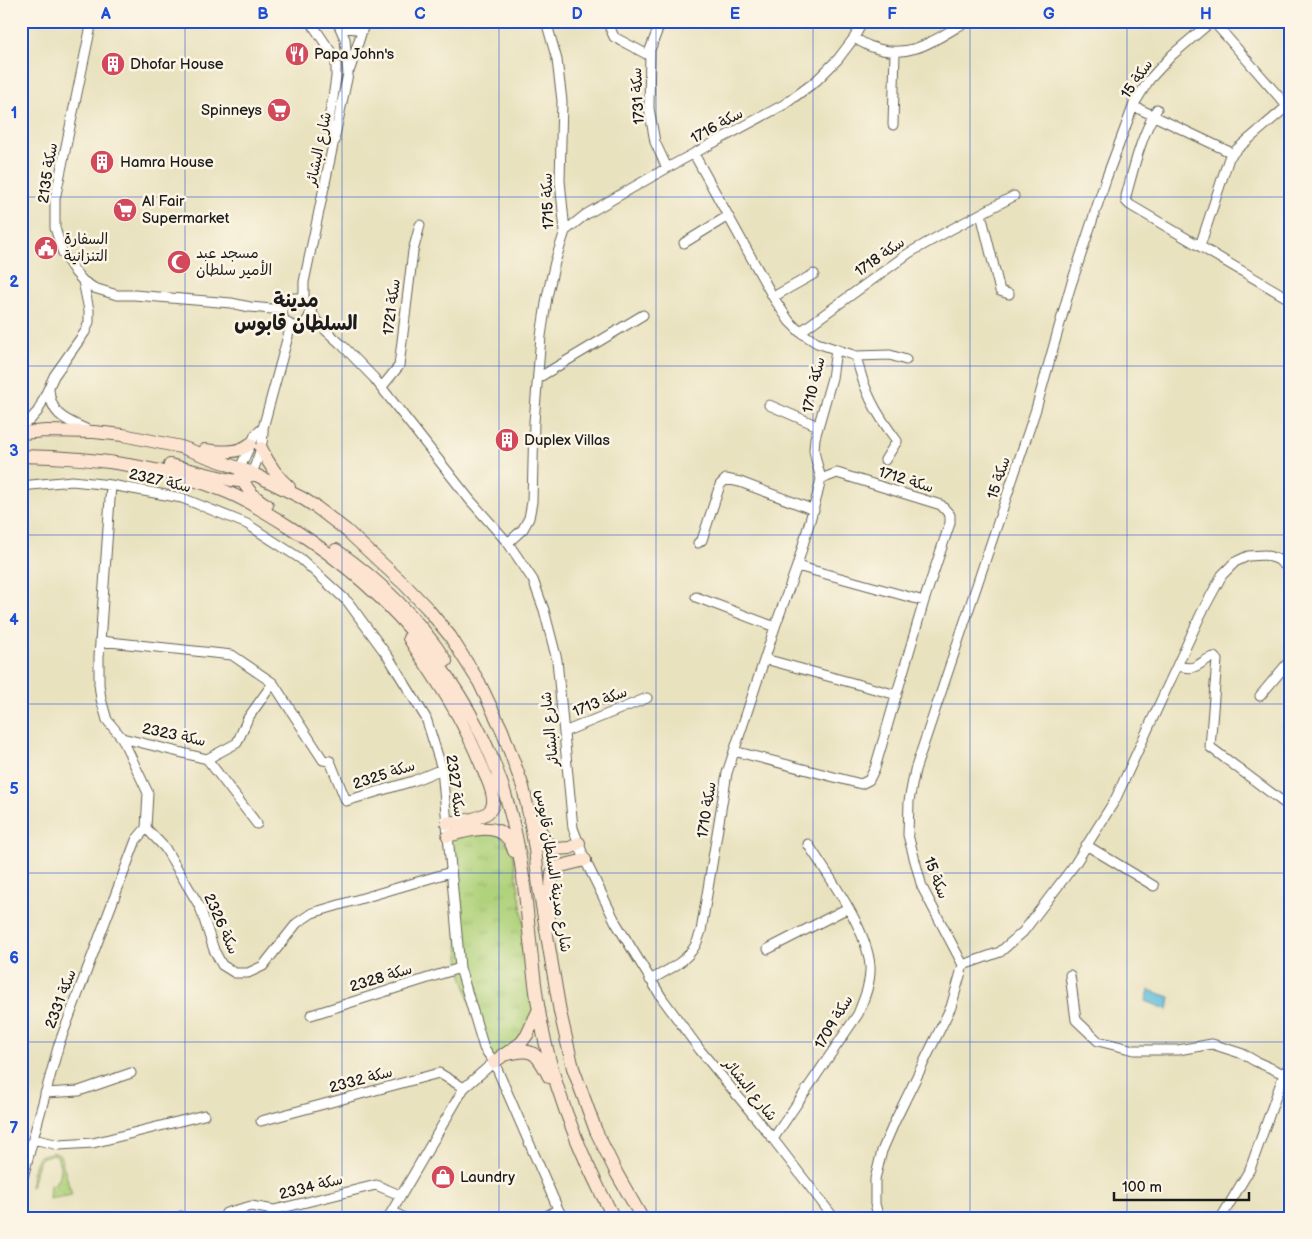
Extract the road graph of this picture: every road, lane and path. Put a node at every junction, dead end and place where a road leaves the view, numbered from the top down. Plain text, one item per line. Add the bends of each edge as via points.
1 (92, 21) edge
2 (310, 21) edge
3 (546, 21) edge
4 (607, 21) edge
5 (661, 21) edge
6 (863, 21) edge
7 (967, 21) edge
8 (1212, 21) edge
9 (364, 23) edge
10 (339, 24) edge
11 (854, 38) junction
12 (895, 52) junction
13 (650, 56) junction
14 (348, 74) junction
15 (1289, 105) edge
16 (1133, 106) junction
17 (1156, 113) junction
18 (893, 126) dead end
19 (335, 140) junction
20 (1232, 153) junction
21 (694, 154) junction
22 (667, 168) junction
23 (1014, 196) dead end
24 (981, 214) junction
25 (728, 216) junction
26 (420, 226) dead end
27 (565, 231) junction
28 (684, 243) dead end
29 (1200, 246) junction
30 (814, 274) dead end
31 (83, 281) junction
32 (1009, 294) dead end
33 (773, 297) junction
34 (300, 298) junction
35 (1291, 300) edge
36 (283, 310) junction
37 (311, 310) junction
38 (643, 315) dead end
39 (303, 324) junction
40 (291, 325) junction
41 (322, 327) junction
42 (800, 332) junction
43 (836, 350) junction
44 (856, 356) junction
45 (906, 360) dead end
46 (538, 378) junction
47 (49, 388) junction
48 (381, 388) junction
49 (768, 405) dead end
50 (21, 426) edge
51 (818, 426) junction
52 (94, 432) junction
53 (21, 433) edge
54 (256, 446) junction
55 (181, 447) junction
56 (21, 456) edge
57 (885, 460) dead end
58 (245, 474) junction
59 (821, 479) junction
60 (111, 484) junction
61 (21, 486) edge
62 (302, 498) junction
63 (814, 510) junction
64 (508, 543) junction
65 (698, 543) dead end
66 (797, 566) junction
67 (1291, 570) edge
68 (696, 597) dead end
69 (924, 601) junction
70 (390, 608) junction
71 (775, 627) junction
72 (100, 641) junction
73 (765, 659) junction
74 (1291, 659) edge
75 (1177, 666) junction
76 (273, 683) junction
77 (897, 695) junction
78 (1260, 696) dead end
79 (647, 698) dead end
80 (564, 732) junction
81 (122, 738) junction
82 (734, 752) junction
83 (491, 756) junction
84 (207, 759) junction
85 (442, 769) junction
86 (526, 800) junction
87 (1291, 808) edge
88 (447, 822) junction
89 (257, 824) dead end
90 (146, 828) junction
91 (448, 836) junction
92 (579, 843) junction
93 (808, 844) dead end
94 (1086, 845) junction
95 (585, 860) junction
96 (451, 872) junction
97 (522, 874) junction
98 (1154, 886) dead end
99 (848, 908) junction
100 (547, 937) junction
101 (768, 949) dead end
102 (963, 965) junction
103 (460, 968) junction
104 (1070, 975) dead end
105 (650, 980) junction
106 (539, 1009) junction
107 (310, 1015) dead end
108 (498, 1058) junction
109 (1291, 1064) edge
110 (131, 1073) dead end
111 (1284, 1074) junction
112 (464, 1088) junction
113 (45, 1093) junction
114 (204, 1115) dead end
115 (569, 1119) junction
116 (262, 1121) dead end
117 (33, 1139) junction
118 (773, 1139) junction
119 (21, 1185) edge
120 (400, 1195) junction
121 (558, 1209) junction
122 (226, 1213) dead end
123 (390, 1214) edge
124 (404, 1218) edge
125 (544, 1218) edge
126 (562, 1218) edge
127 (614, 1218) edge
128 (642, 1218) edge
129 (834, 1218) edge
130 (879, 1218) edge
131 (1221, 1218) edge

1 - 31 street, سكة 2135 via 55,199 55,228 63,253
2 - 19 street via 336,63 328,123
3 - 27 street, سكة 1715 via 557,60 562,101 560,181
4 - 13 street via 614,37
5 - 13 street, سكة 1731
6 - 11 street, سكة 1716
7 - 12 street via 923,46
8 - 15 street
8 - 16 street, سكة 15 via 1172,55 1149,80
9 - 10 street via 356,29
9 - 14 street
10 - 14 street, شارع البشائر via 345,39
11 - 12 street via 872,47
11 - 21 street, سكة 1716 via 816,81 786,104
12 - 18 street
13 - 22 street, سكة 1731 via 649,108 655,142
14 - 19 street, شارع البشائر
15 - 20 street
16 - 17 street
16 - 102 street, سكة 15 via 1070,288 1036,409 915,770 909,801 908,835 922,888
17 - 20 street
17 - 29 street via 1138,156 1126,200
19 - 34 street, شارع البشائر
20 - 29 street
21 - 22 street, سكة 1716
21 - 25 street
22 - 27 street, سكة 1716 via 585,215
23 - 24 street, سكة 1718
24 - 32 street via 1000,291
24 - 42 street, سكة 1718 via 909,253
25 - 28 street
25 - 33 street
26 - 48 street, سكة 1721 via 413,251 399,366
27 - 46 street, سكة 1715 via 547,297
29 - 35 street
30 - 33 street
31 - 36 street, سكة 2135 via 116,295
31 - 47 street via 89,322
33 - 42 street
34 - 36 street via 286,301
34 - 37 street
36 - 40 street
37 - 39 street
37 - 41 street, شارع البشائر
38 - 46 street
39 - 40 street
39 - 41 street
40 - 54 street via 263,428 255,435
41 - 48 street, شارع البشائر
42 - 43 street
43 - 44 street
43 - 51 street, سكة 1710 via 832,378
44 - 45 street via 890,355
44 - 57 street via 860,376 870,398 897,441
46 - 64 street, سكة 1715 via 532,502 529,518
47 - 50 street via 38,411
47 - 52 street via 54,409 65,420
48 - 64 street, شارع البشائر
49 - 51 street, سكة 1710
51 - 59 street, سكة 1710 via 814,450
52 - 53 main road, شارع مدينة السلطان قابوس
52 - 55 main road, شارع مدينة السلطان قابوس
54 - 55 main road via 235,451
54 - 58 street
54 - 62 main road via 281,480
55 - 58 main road, شارع مدينة السلطان قابوس
56 - 58 main road via 53,449 110,454 231,480
56 - 70 main road, شارع مدينة السلطان قابوس via 93,459 136,465 228,492 316,544
58 - 62 main road, شارع مدينة السلطان قابوس
58 - 83 main road via 248,490 254,497 350,559 396,599 425,631 479,716
59 - 63 street, سكة 1710
59 - 69 street, سكة 1712 via 837,473 941,505 950,514 950,523
60 - 61 street, سكة 2327 via 72,481
60 - 72 street, سكة 2323
60 - 85 street, سكة 2327 via 182,498 247,524 301,559 348,602 389,658 426,718
62 - 86 main road, شارع مدينة السلطان قابوس via 346,530 405,585 450,636 480,682 502,730
63 - 65 street via 726,479 720,485 702,540
63 - 66 street, سكة 1710
64 - 80 street, شارع البشائر via 534,580 544,610 557,660
66 - 69 street
66 - 71 street, سكة 1710
67 - 75 street via 1277,559 1265,555 1248,556 1235,562 1222,575
68 - 71 street
69 - 77 street, سكة 1712
70 - 83 main road, شارع مدينة السلطان قابوس via 432,656 462,698
70 - 88 main road via 450,702 475,748 492,796 492,807 486,814
71 - 73 street, سكة 1710
72 - 76 street via 232,655
72 - 81 street, سكة 2323 via 101,699 107,720
73 - 77 street
73 - 82 street, سكة 1710
74 - 78 street
75 - 87 street via 1192,668 1208,658 1217,660 1210,747
75 - 94 street via 1114,800
76 - 84 street, سكة 2323 via 248,718 237,743
76 - 85 street, سكة 2325 via 322,760 330,761 346,801
77 - 82 street, سكة 1712 via 875,768 869,780 860,784
79 - 80 street, سكة 1713
80 - 92 street, شارع البشائر via 573,828
81 - 84 street, سكة 2323
81 - 90 street, سكة 2323 via 148,793
82 - 105 street, سكة 1710 via 727,773 696,945 682,962
83 - 97 main road, شارع مدينة السلطان قابوس via 512,817
84 - 89 street
85 - 88 street, سكة 2327
86 - 92 main road via 546,842 555,849 570,848
86 - 100 main road, شارع مدينة السلطان قابوس
88 - 91 street, سكة 2327
90 - 96 street, سكة 2326 via 164,848 200,907 222,965 234,972 248,973 263,966 298,922 312,913
90 - 113 street, سكة 2331 via 136,840 59,1044
91 - 96 street, سكة 2327
91 - 97 main road via 483,829 499,831 509,839
92 - 95 street, شارع البشائر
93 - 99 street, سكة 1709
94 - 98 street
94 - 102 street via 1023,932 1000,952
95 - 100 main road via 557,868 552,873
95 - 105 street, شارع البشائر via 616,923
96 - 103 street, سكة 2327
97 - 106 main road, شارع مدينة السلطان قابوس
99 - 101 street
99 - 118 street, سكة 1709 via 867,947 870,967 865,997 858,1014
100 - 128 main road, شارع مدينة السلطان قابوس via 573,1068 596,1130
102 - 130 street via 951,1007 882,1151 875,1179 875,1204
103 - 107 street, سكة 2328
103 - 108 street, سكة 2327 via 484,1048
104 - 111 street via 1076,1020 1098,1041 1134,1050 1178,1050 1212,1044 1243,1054
105 - 118 street, شارع البشائر via 700,1050
106 - 108 main road via 521,1043
106 - 115 main road, شارع مدينة السلطان قابوس via 549,1057
108 - 112 street
108 - 115 main road via 523,1051 540,1058
108 - 121 street, سكة 2327
109 - 111 street
110 - 113 street via 79,1091
111 - 131 street via 1250,1170
112 - 116 street, سكة 2332 via 439,1073
112 - 120 street
113 - 117 street, سكة 2331
114 - 117 street via 93,1143 59,1145
115 - 127 main road, شارع مدينة السلطان قابوس via 596,1185
117 - 119 street, سكة 2331
118 - 129 street, شارع البشائر
120 - 122 street, سكة 2334 via 376,1185 274,1210 251,1206
120 - 123 street
121 - 125 street
121 - 126 street, سكة 2327
123 - 124 street

